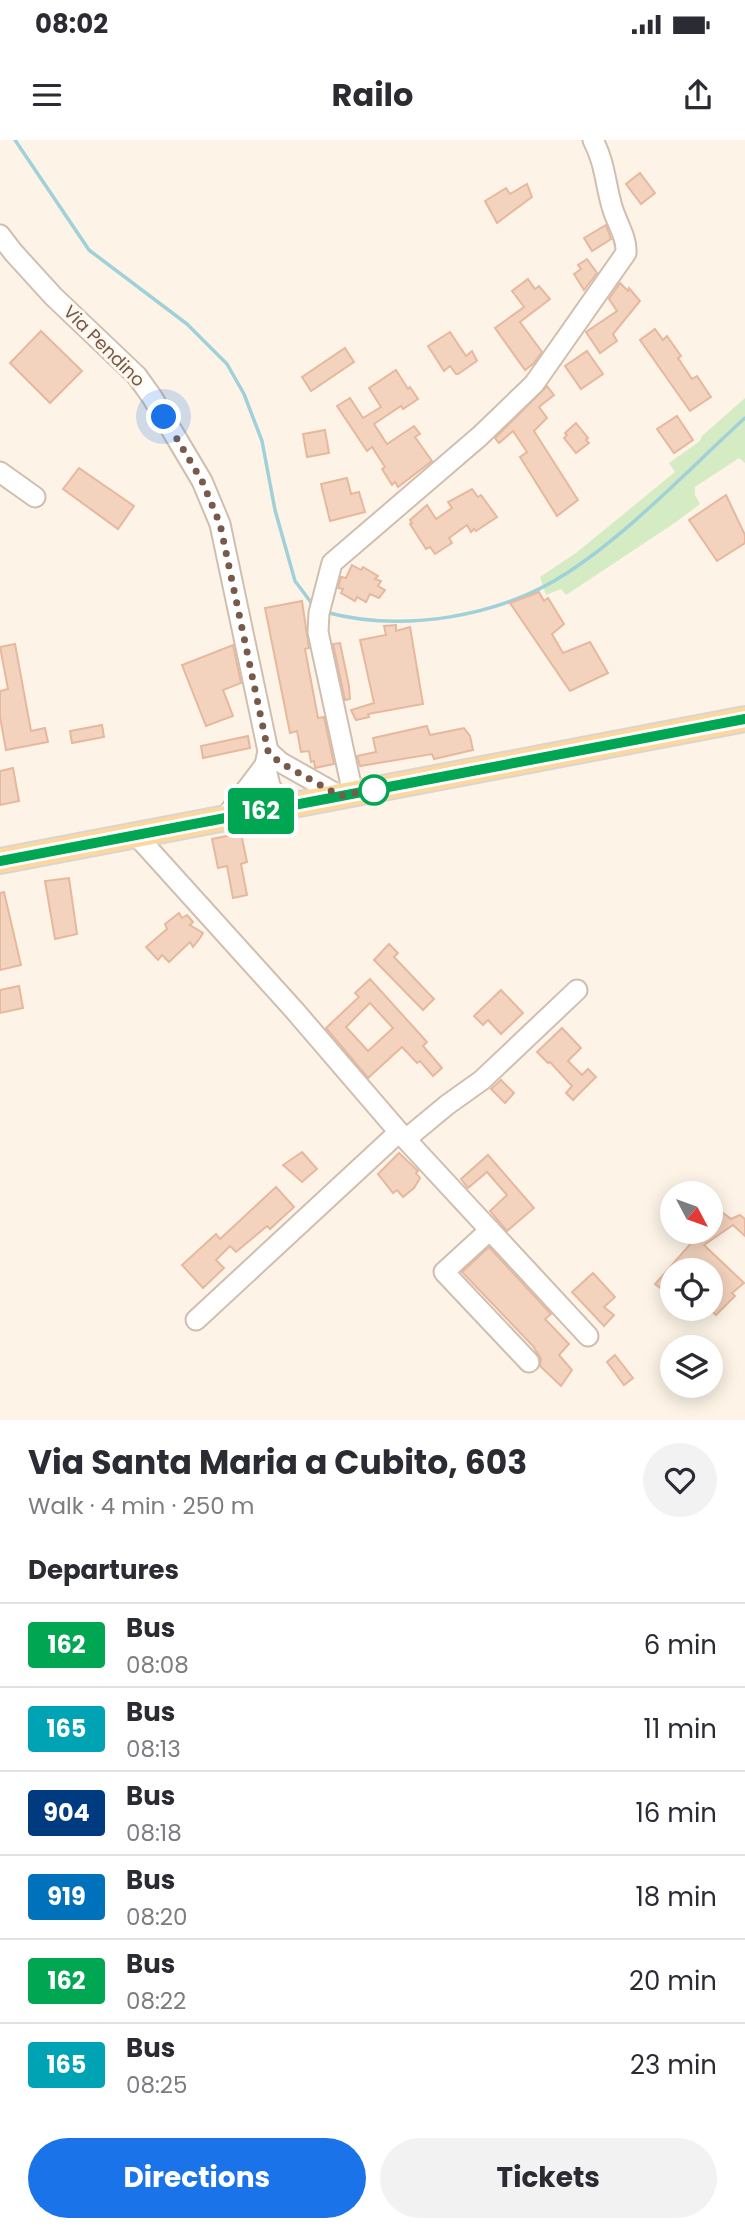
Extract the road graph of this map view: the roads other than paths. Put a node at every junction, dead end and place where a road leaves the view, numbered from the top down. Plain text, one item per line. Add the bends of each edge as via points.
1 (593, 140) edge
2 (0, 235) edge
3 (0, 472) edge
4 (35, 497) dead end
5 (745, 719) edge
6 (271, 760) junction
7 (347, 795) junction
8 (283, 807) junction
9 (225, 818) junction
10 (136, 835) junction
11 (0, 861) edge
12 (577, 990) dead end
13 (403, 1136) junction
14 (490, 1230) junction
15 (196, 1320) dead end
16 (589, 1336) dead end
17 (528, 1362) dead end

1 - 7 street via 602,158 626,253 534,384 332,563 318,632
2 - 6 street, Via Pendino via 53,296 137,376 202,481 220,524
3 - 4 street
5 - 7 main road
6 - 7 street
6 - 8 street, Via Pendino via 270,786
6 - 9 street
7 - 8 main road
8 - 9 main road
9 - 10 main road
10 - 11 main road
10 - 13 street
12 - 13 street via 482,1080
13 - 14 street
13 - 15 street
14 - 16 street
14 - 17 street via 444,1272

